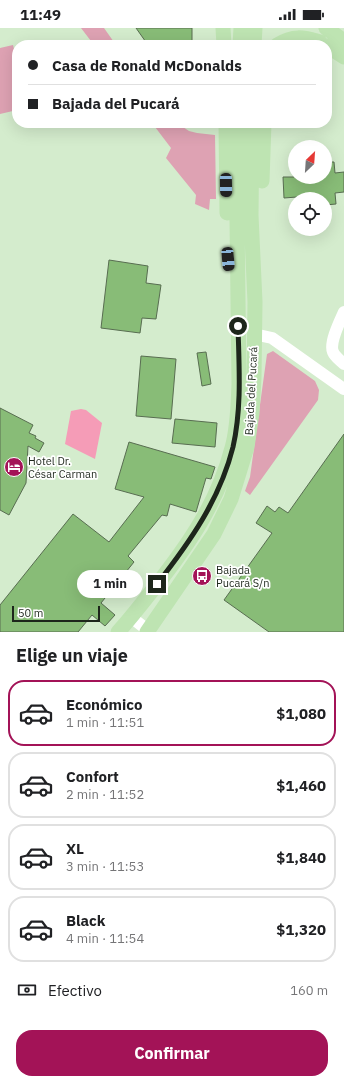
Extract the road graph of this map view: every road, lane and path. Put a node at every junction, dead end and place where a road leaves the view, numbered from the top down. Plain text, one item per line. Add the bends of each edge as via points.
1 (223, 28) edge
2 (241, 28) edge
3 (255, 28) edge
4 (300, 28) edge
5 (326, 28) edge
6 (224, 40) edge
7 (240, 40) edge
8 (254, 40) edge
9 (286, 40) edge
10 (312, 40) edge
11 (317, 40) edge
12 (344, 42) edge
13 (332, 50) edge
14 (344, 57) edge
15 (226, 128) edge
16 (238, 128) edge
17 (252, 128) edge
18 (264, 128) edge
19 (255, 302) junction
20 (344, 312) edge
21 (238, 326) junction
22 (254, 334) junction
23 (344, 364) edge
24 (344, 389) edge
25 (131, 617) junction
26 (118, 632) edge
27 (149, 632) edge

1 - 6 main road
2 - 7 main road
3 - 8 main road
4 - 11 main road
5 - 12 main road
9 - 10 main road via 296,37
13 - 14 main road
15 - 21 main road via 228,259
16 - 21 main road, Bajada del Pucará
17 - 19 main road, Bajada del Pucará via 251,215
18 - 19 main road
19 - 22 main road, Bajada del Pucará
20 - 23 street via 332,342 332,350 335,357
21 - 25 main road, Bajada del Pucará via 238,409 232,447 222,479 215,498 193,536
22 - 24 street via 272,338
22 - 27 main road, Bajada del Pucará via 250,430 233,492 214,534
25 - 26 main road, Bajada del Pucará
25 - 27 street

